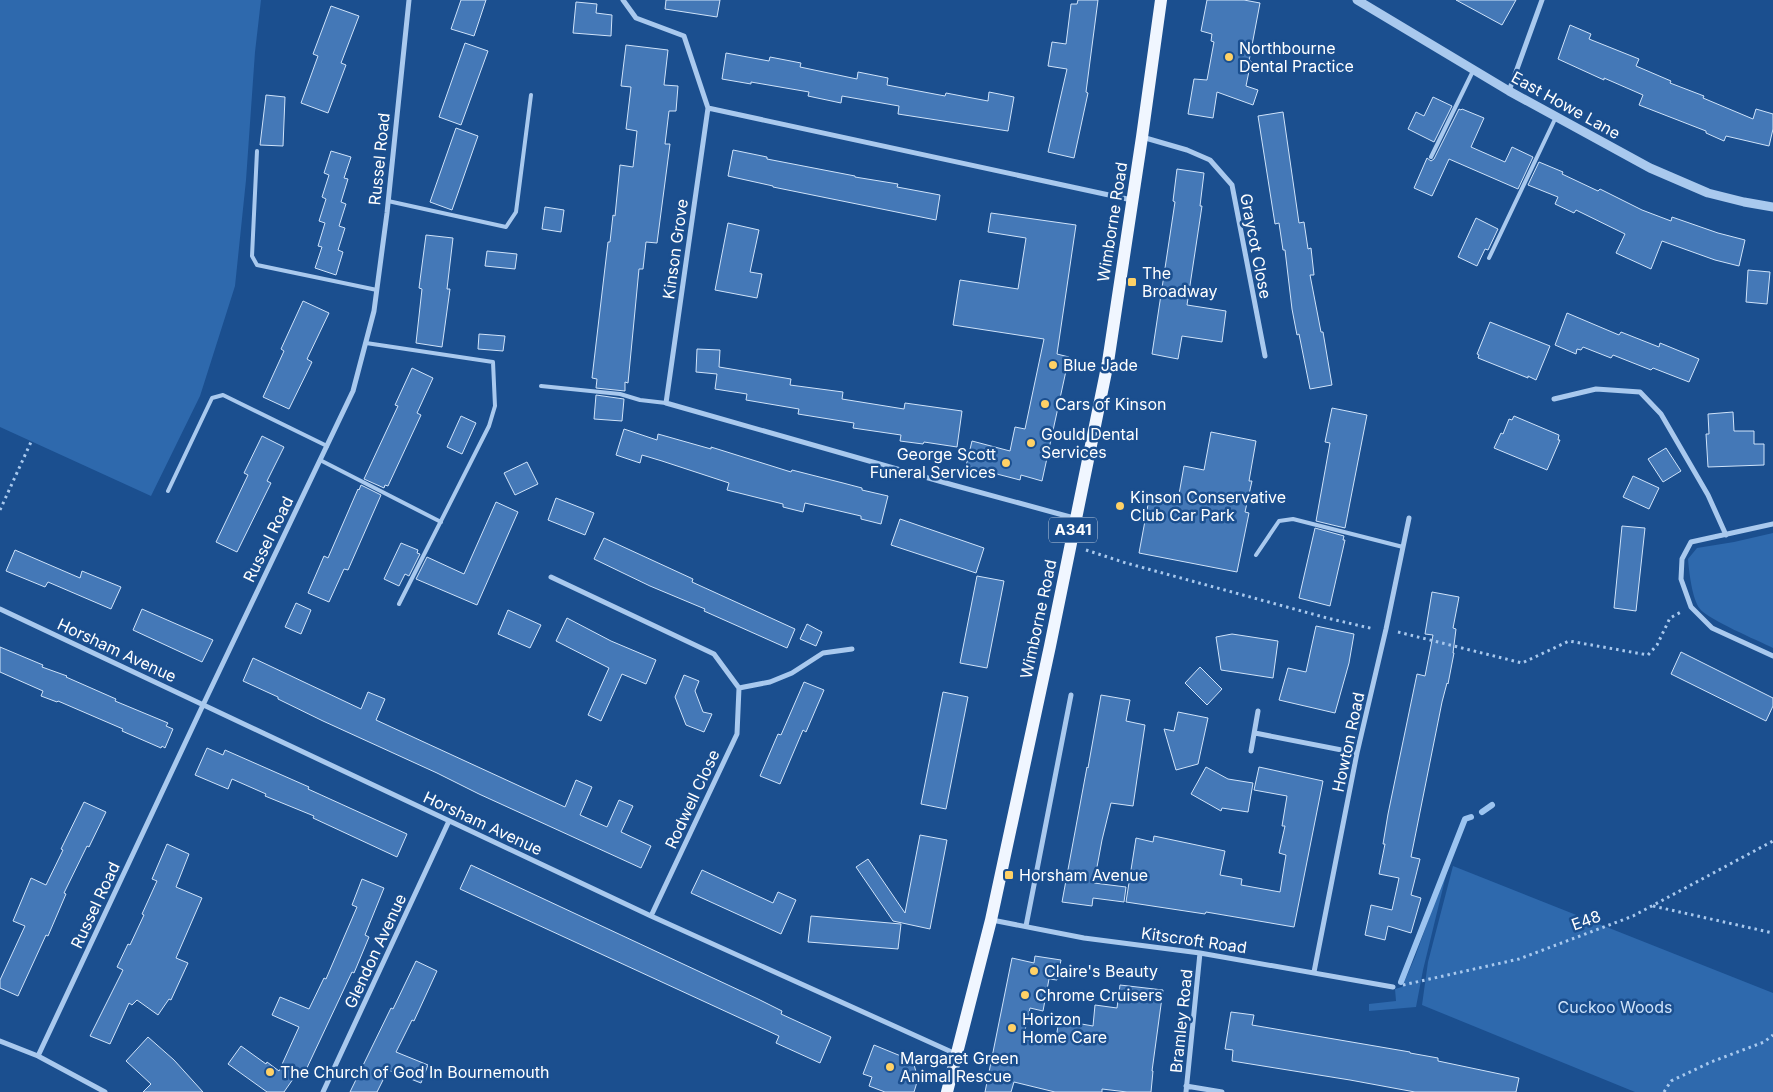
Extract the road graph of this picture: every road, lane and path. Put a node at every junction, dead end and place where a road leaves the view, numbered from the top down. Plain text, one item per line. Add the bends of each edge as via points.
1 (409, 0) edge
2 (623, 0) edge
3 (1161, 0) edge
4 (1357, 0) edge
5 (1542, 0) edge
6 (1473, 70) junction
7 (1509, 91) junction
8 (530, 95) dead end
9 (708, 108) junction
10 (1556, 117) junction
11 (1142, 137) junction
12 (257, 151) dead end
13 (1431, 156) dead end
14 (1132, 200) junction
15 (388, 201) junction
16 (1773, 207) edge
17 (1490, 258) dead end
18 (377, 290) junction
19 (366, 343) junction
20 (1265, 356) dead end
21 (541, 386) dead end
22 (1554, 399) dead end
23 (666, 403) junction
24 (31, 442) dead end
25 (327, 446) junction
26 (320, 460) junction
27 (168, 491) dead end
28 (0, 510) edge
29 (1075, 518) junction
30 (1409, 518) dead end
31 (441, 522) junction
32 (1773, 524) edge
33 (1726, 535) junction
34 (1403, 547) junction
35 (1256, 555) dead end
36 (551, 577) dead end
37 (399, 604) dead end
38 (0, 610) edge
39 (852, 648) dead end
40 (1773, 656) edge
41 (739, 688) junction
42 (1071, 695) dead end
43 (203, 705) junction
44 (1258, 711) dead end
45 (1255, 733) junction
46 (1250, 750) dead end
47 (1358, 753) junction
48 (449, 821) junction
49 (1773, 841) edge
50 (1653, 906) junction
51 (651, 916) junction
52 (991, 920) junction
53 (1026, 926) junction
54 (1773, 933) edge
55 (1200, 953) junction
56 (1314, 972) junction
57 (1393, 987) joint
58 (1773, 1035) edge
59 (0, 1041) edge
60 (957, 1055) junction
61 (38, 1056) junction
62 (1186, 1089) edge
63 (105, 1092) edge
64 (323, 1092) edge
65 (947, 1092) edge
66 (1222, 1092) edge
67 (1664, 1092) edge

1 - 15 street, Russel Road
2 - 9 street via 636,18 684,36
3 - 11 main road, Wimborne Road / A341
4 - 6 street, East Howe Lane
5 - 7 street
6 - 7 street, East Howe Lane
6 - 13 lane
7 - 10 street, East Howe Lane
8 - 15 lane via 516,212 506,226
9 - 14 street
9 - 23 street, Kinson Grove
10 - 16 street, East Howe Lane via 1678,181 1708,193
10 - 17 lane
11 - 14 main road, Wimborne Road / A341
11 - 20 street, Graycot Close via 1210,160 1232,185
12 - 18 lane via 252,256 257,265
14 - 29 main road, Wimborne Road / A341 via 1108,362
15 - 18 street, Russel Road
18 - 19 street, Russel Road
19 - 25 street, Russel Road via 353,391
19 - 31 lane via 494,362 495,406 489,426
21 - 23 lane via 620,394
22 - 33 street via 1596,389 1640,392 1661,414 1708,495
23 - 29 street
24 - 28 path
25 - 26 street, Russel Road
25 - 27 lane via 223,395 212,398
26 - 31 lane
26 - 43 street, Russel Road
29 - 52 main road, Wimborne Road / A341
30 - 34 street, Howton Road
31 - 37 lane
32 - 33 street
33 - 40 street via 1691,542 1682,559 1681,579 1691,607 1712,628
34 - 35 lane via 1293,519 1279,521
34 - 47 street, Howton Road
36 - 41 street via 714,654
38 - 43 street, Horsham Avenue
39 - 41 street via 823,652 792,673 770,682
41 - 51 street, Rodwell Close via 736,734
42 - 53 street
43 - 48 street, Horsham Avenue
43 - 61 street, Russel Road
44 - 45 street
45 - 46 street
45 - 47 street
47 - 56 street, Howton Road
48 - 51 street, Horsham Avenue
48 - 64 street, Glendon Avenue
49 - 50 path, E48
50 - 54 path
50 - 57 path, E48 via 1519,958
51 - 60 street, Horsham Avenue
52 - 53 street, Kitscroft Road
52 - 60 main road, Wimborne Road / A341
53 - 55 street, Kitscroft Road via 1084,938
55 - 56 street, Kitscroft Road
55 - 62 street, Bramley Road
56 - 57 street, Kitscroft Road
58 - 67 path via 1764,1042 1671,1081
59 - 61 street
60 - 65 main road, Wimborne Road / A341
61 - 63 street
62 - 66 street

